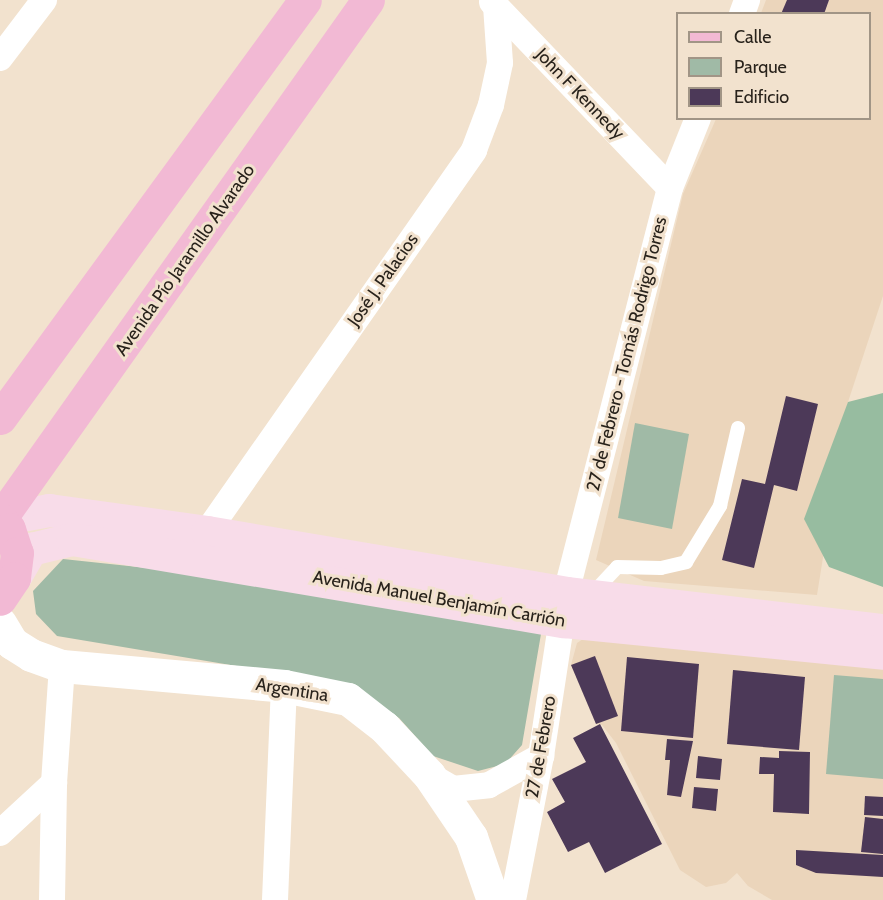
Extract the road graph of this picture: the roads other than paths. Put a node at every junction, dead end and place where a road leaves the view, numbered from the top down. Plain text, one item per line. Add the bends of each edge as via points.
1 (44, 0) edge
2 (305, 0) edge
3 (368, 0) edge
4 (493, 3) edge
5 (0, 58) edge
6 (697, 120) edge
7 (670, 188) junction
8 (2, 412) edge
9 (738, 428) dead end
10 (0, 519) edge
11 (203, 545) junction
12 (7, 588) edge
13 (574, 603) junction
14 (0, 623) edge
15 (883, 630) edge
16 (883, 653) edge
17 (62, 666) junction
18 (284, 686) junction
19 (541, 756) junction
20 (429, 775) junction
21 (54, 783) junction
22 (0, 833) edge
23 (52, 900) edge
24 (274, 900) edge
25 (493, 900) edge
26 (513, 900) edge

1 - 5 street
2 - 8 main road
3 - 10 main road, Avenida Pío Jaramillo Alvarado
4 - 7 street, John F Kennedy
4 - 11 street, José J. Palacios via 500,63 491,105 474,150
6 - 7 street, 27 de Febrero - Tomás Rodrigo Torres
7 - 13 street, 27 de Febrero - Tomás Rodrigo Torres
9 - 13 lane via 720,506 686,562 661,568 617,567
10 - 11 main road, Avenida Manuel Benjamín Carrión via 49,510
10 - 12 main road via 14,540
11 - 12 main road, Avenida Manuel Benjamín Carrión via 72,539 31,549
11 - 13 main road, Avenida Manuel Benjamín Carrión
13 - 15 main road, Avenida Manuel Benjamín Carrión
13 - 16 main road, Avenida Manuel Benjamín Carrión
13 - 19 street, 27 de Febrero
14 - 17 street, Argentina via 12,643
17 - 18 street, Argentina
17 - 21 street
18 - 20 street, Argentina via 348,699 384,727
18 - 24 street
19 - 20 street via 489,785 453,789
19 - 26 street, 27 de Febrero
20 - 25 street, Argentina via 471,837
21 - 22 street
21 - 23 street

